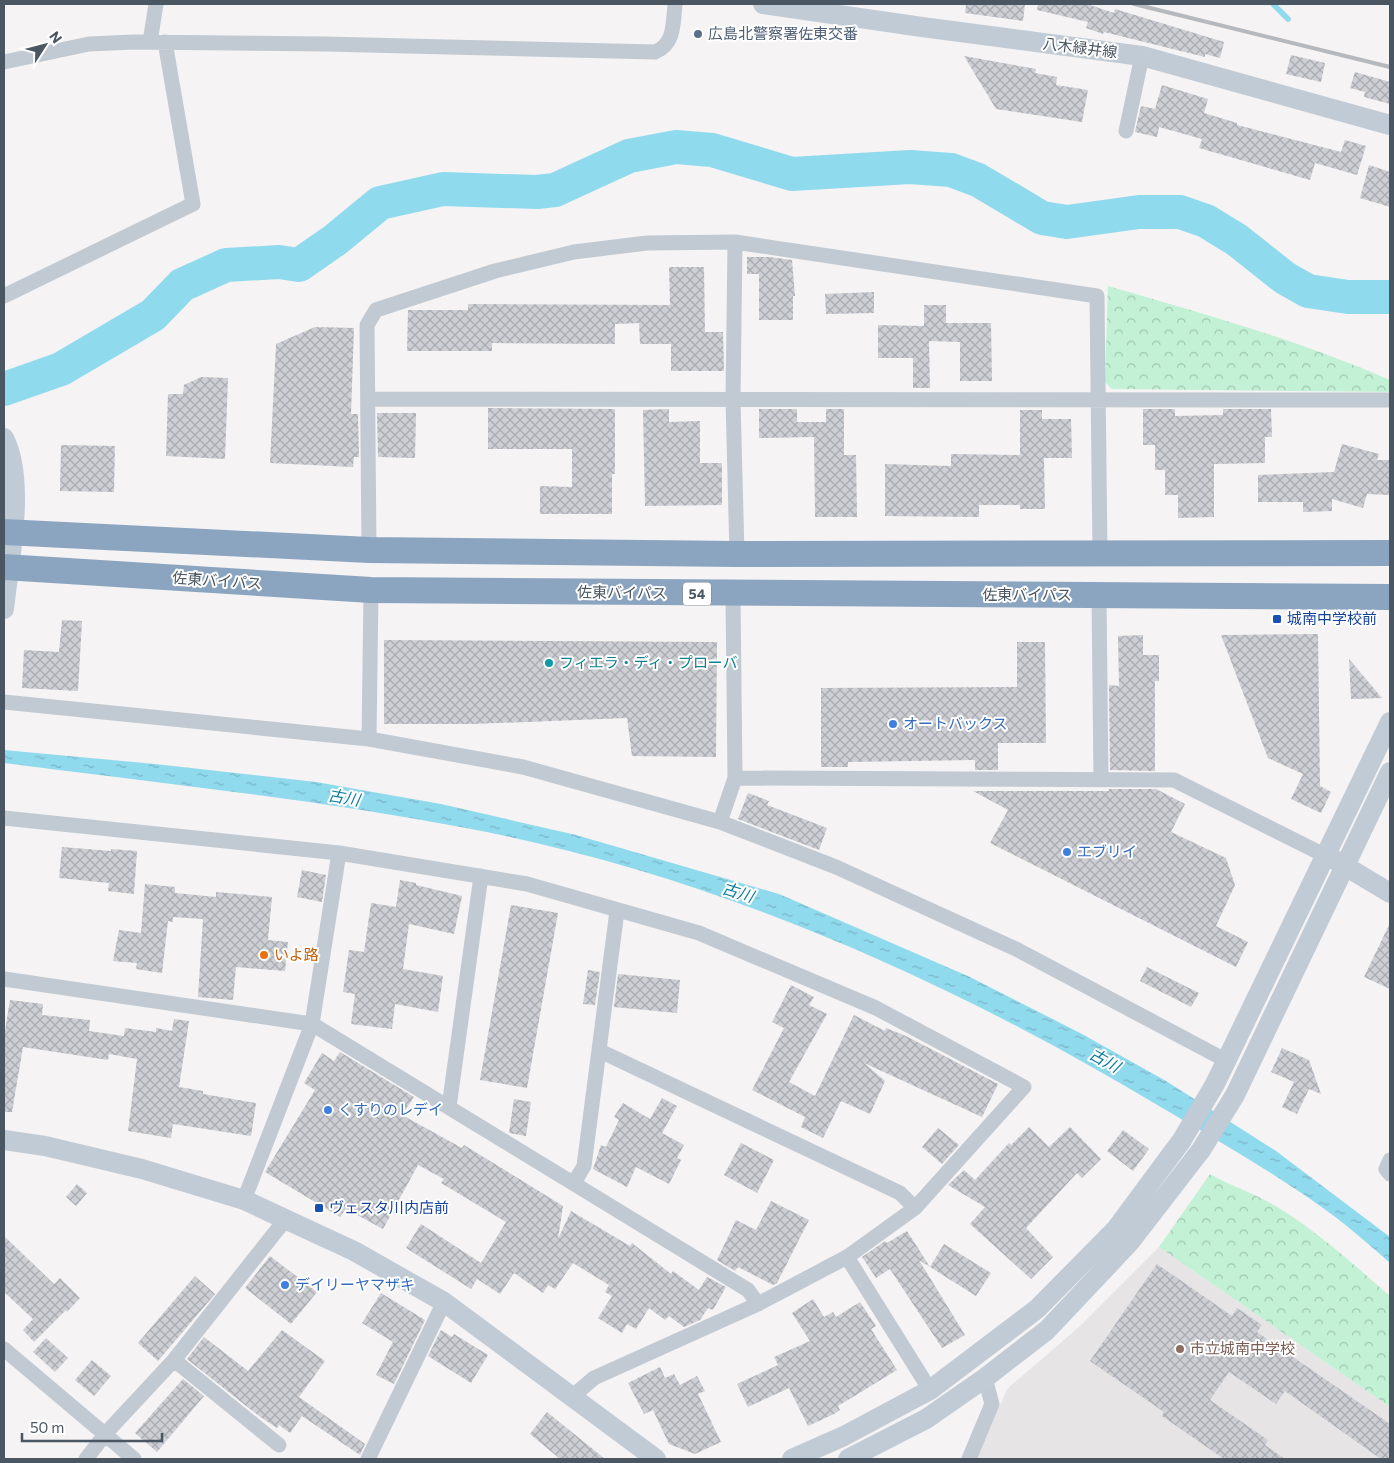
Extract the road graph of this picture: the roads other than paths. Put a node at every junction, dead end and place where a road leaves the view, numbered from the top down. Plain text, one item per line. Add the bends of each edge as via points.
1 (156, 4) edge
2 (675, 4) edge
3 (763, 4) edge
4 (158, 42) junction
5 (1142, 56) junction
6 (4, 62) edge
7 (1390, 125) edge
8 (1126, 131) dead end
9 (735, 242) junction
10 (4, 296) edge
11 (369, 399) junction
12 (733, 400) junction
13 (1097, 400) junction
14 (1390, 400) edge
15 (4, 438) edge
16 (8, 533) edge
17 (369, 550) junction
18 (1100, 553) junction
19 (1390, 553) edge
20 (737, 554) junction
21 (6, 568) edge
22 (371, 590) junction
23 (733, 594) junction
24 (1099, 595) junction
25 (1390, 597) edge
26 (4, 609) edge
27 (4, 702) edge
28 (1390, 722) edge
29 (369, 739) junction
30 (1390, 772) edge
31 (735, 778) junction
32 (1101, 779) junction
33 (4, 818) edge
34 (720, 822) junction
35 (339, 853) junction
36 (1326, 856) junction
37 (1346, 866) junction
38 (481, 876) junction
39 (1390, 893) edge
40 (617, 910) junction
41 (4, 980) edge
42 (312, 1024) junction
43 (600, 1051) junction
44 (1227, 1061) junction
45 (449, 1107) junction
46 (4, 1140) edge
47 (1390, 1160) edge
48 (1390, 1174) edge
49 (574, 1183) junction
50 (244, 1200) junction
51 (915, 1208) junction
52 (285, 1220) junction
53 (847, 1257) junction
54 (444, 1302) junction
55 (758, 1304) junction
56 (4, 1349) edge
57 (174, 1360) junction
58 (984, 1378) junction
59 (930, 1390) junction
60 (573, 1396) junction
61 (106, 1433) junction
62 (279, 1445) dead end
63 (86, 1459) edge
64 (134, 1459) edge
65 (368, 1459) edge
66 (656, 1459) edge
67 (792, 1459) edge
68 (848, 1459) edge
69 (969, 1459) edge

1 - 4 street
2 - 4 street via 670,42 656,52
3 - 5 street, 八木緑井線
4 - 6 street via 89,44
4 - 10 street via 193,204
5 - 7 street, 八木緑井線
5 - 8 street
9 - 11 street via 646,243 574,252 496,271 376,310 367,325
9 - 12 street
9 - 13 street via 1097,296
11 - 12 street
11 - 17 street
12 - 13 street
12 - 20 street
13 - 14 street
13 - 18 street
15 - 16 street via 15,481
16 - 17 highway
16 - 21 street
17 - 20 highway
18 - 19 highway
18 - 20 highway
21 - 22 highway, 佐東バイパス / 54
21 - 26 street
22 - 23 highway, 佐東バイパス / 54
22 - 29 street
23 - 24 highway, 佐東バイパス / 54
23 - 31 street
24 - 25 highway, 佐東バイパス / 54
24 - 32 street
27 - 29 street
28 - 36 street
29 - 34 street via 523,767
30 - 37 street
31 - 32 street
31 - 34 street
32 - 36 street via 1174,780
33 - 35 street
34 - 44 street via 836,867 1018,950
35 - 38 street
35 - 42 street
36 - 37 street
36 - 44 street
37 - 39 street
37 - 58 street via 1235,1096 1201,1150 1130,1242 1047,1330
38 - 40 street via 527,884
38 - 45 street
40 - 43 street
40 - 51 street via 699,933 867,1005 1024,1087
41 - 42 street
42 - 45 street
42 - 50 street
43 - 49 street via 584,1166
43 - 51 street via 900,1193
44 - 59 street via 1182,1140 1116,1229 1037,1309
45 - 49 street
46 - 50 street via 46,1146 142,1170
47 - 48 street via 1386,1170
49 - 55 street via 748,1290
50 - 52 street
51 - 53 street
52 - 54 street via 354,1251
52 - 57 street
53 - 55 street
53 - 59 street
54 - 60 street
54 - 65 street
55 - 60 street via 594,1378
56 - 61 street
57 - 61 street
57 - 62 street
58 - 68 street via 926,1419
58 - 69 street via 992,1404
59 - 67 street via 844,1436
60 - 66 street
61 - 63 street
61 - 64 street

